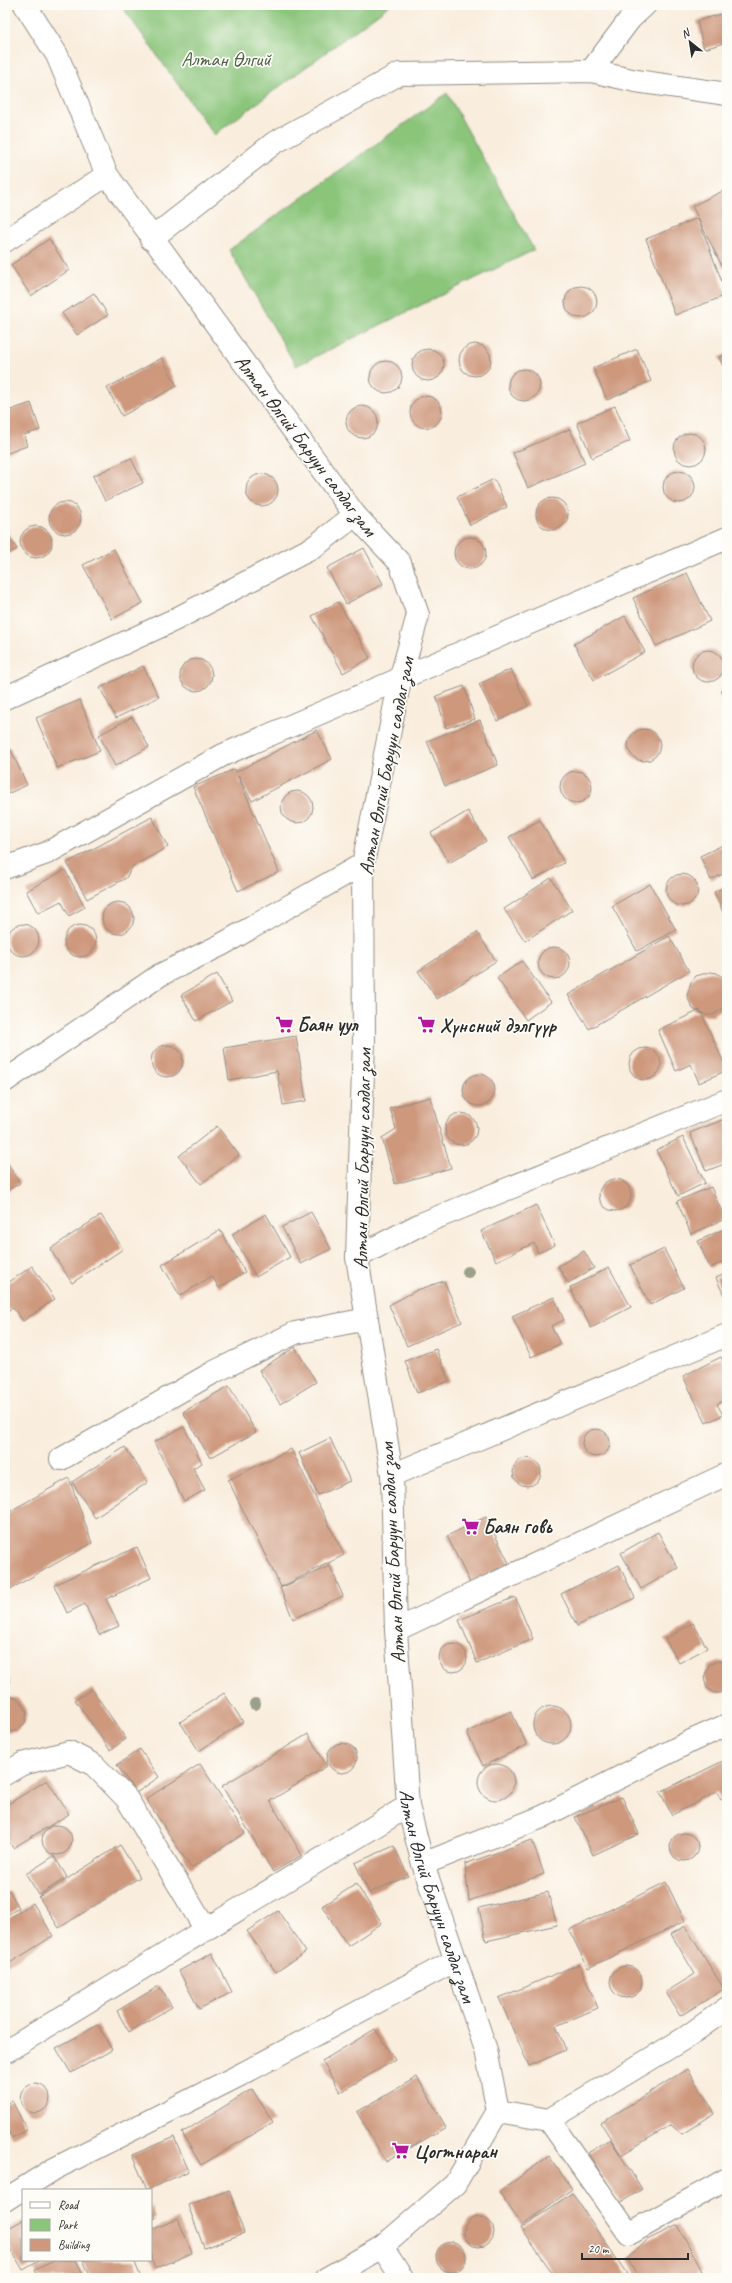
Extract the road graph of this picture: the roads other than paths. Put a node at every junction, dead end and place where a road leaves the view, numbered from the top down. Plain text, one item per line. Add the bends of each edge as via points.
1 (25, 5) edge
2 (645, 5) edge
3 (591, 71) junction
4 (727, 94) edge
5 (107, 175) junction
6 (151, 239) junction
7 (5, 241) edge
8 (354, 515) junction
9 (727, 538) edge
10 (400, 680) junction
11 (5, 698) edge
12 (363, 864) junction
13 (5, 868) edge
14 (5, 1081) edge
15 (727, 1100) edge
16 (357, 1257) junction
17 (367, 1319) junction
18 (727, 1335) edge
19 (61, 1459) dead end
20 (727, 1474) edge
21 (392, 1475) junction
22 (396, 1630) junction
23 (727, 1725) edge
24 (5, 1774) edge
25 (408, 1806) junction
26 (423, 1864) junction
27 (206, 1930) junction
28 (454, 1961) junction
29 (727, 2008) edge
30 (5, 2052) edge
31 (498, 2111) junction
32 (548, 2120) junction
33 (727, 2179) edge
34 (22, 2189) edge
35 (22, 2189) edge
36 (5, 2200) edge
37 (382, 2247) junction
38 (327, 2278) edge
39 (402, 2278) edge

1 - 5 street, Алтан Өлгий Баруун салдаг зам via 57,55
2 - 3 street via 630,19
3 - 4 street
3 - 6 street via 399,74 274,143
5 - 6 street, Алтан Өлгий Баруун салдаг зам
5 - 7 street
6 - 8 street, Алтан Өлгий Баруун салдаг зам
8 - 10 street, Алтан Өлгий Баруун салдаг зам via 400,563 418,615
8 - 11 street via 314,547 174,620
9 - 10 street
10 - 12 street, Алтан Өлгий Баруун салдаг зам
10 - 13 street via 223,755 47,853
12 - 14 street via 221,945 160,975
12 - 16 street, Алтан Өлгий Баруун салдаг зам via 364,1040
15 - 16 street via 421,1224
16 - 17 street, Алтан Өлгий Баруун салдаг зам
17 - 19 street via 295,1333 214,1372
17 - 21 street, Алтан Өлгий Баруун салдаг зам
18 - 21 street
20 - 22 street
21 - 22 street, Алтан Өлгий Баруун салдаг зам
22 - 25 street, Алтан Өлгий Баруун салдаг зам
23 - 26 street via 542,1817
24 - 27 street via 22,1764 69,1752 94,1765 127,1799
25 - 26 street, Алтан Өлгий Баруун салдаг зам
25 - 27 street
26 - 28 street, Алтан Өлгий Баруун салдаг зам
27 - 30 street
28 - 31 street, Алтан Өлгий Баруун салдаг зам via 486,2050
28 - 35 street via 240,2075 54,2169
29 - 32 street via 685,2038
31 - 32 street
31 - 37 street via 455,2184
32 - 33 street via 629,2234
34 - 36 street
37 - 38 street
37 - 39 street

